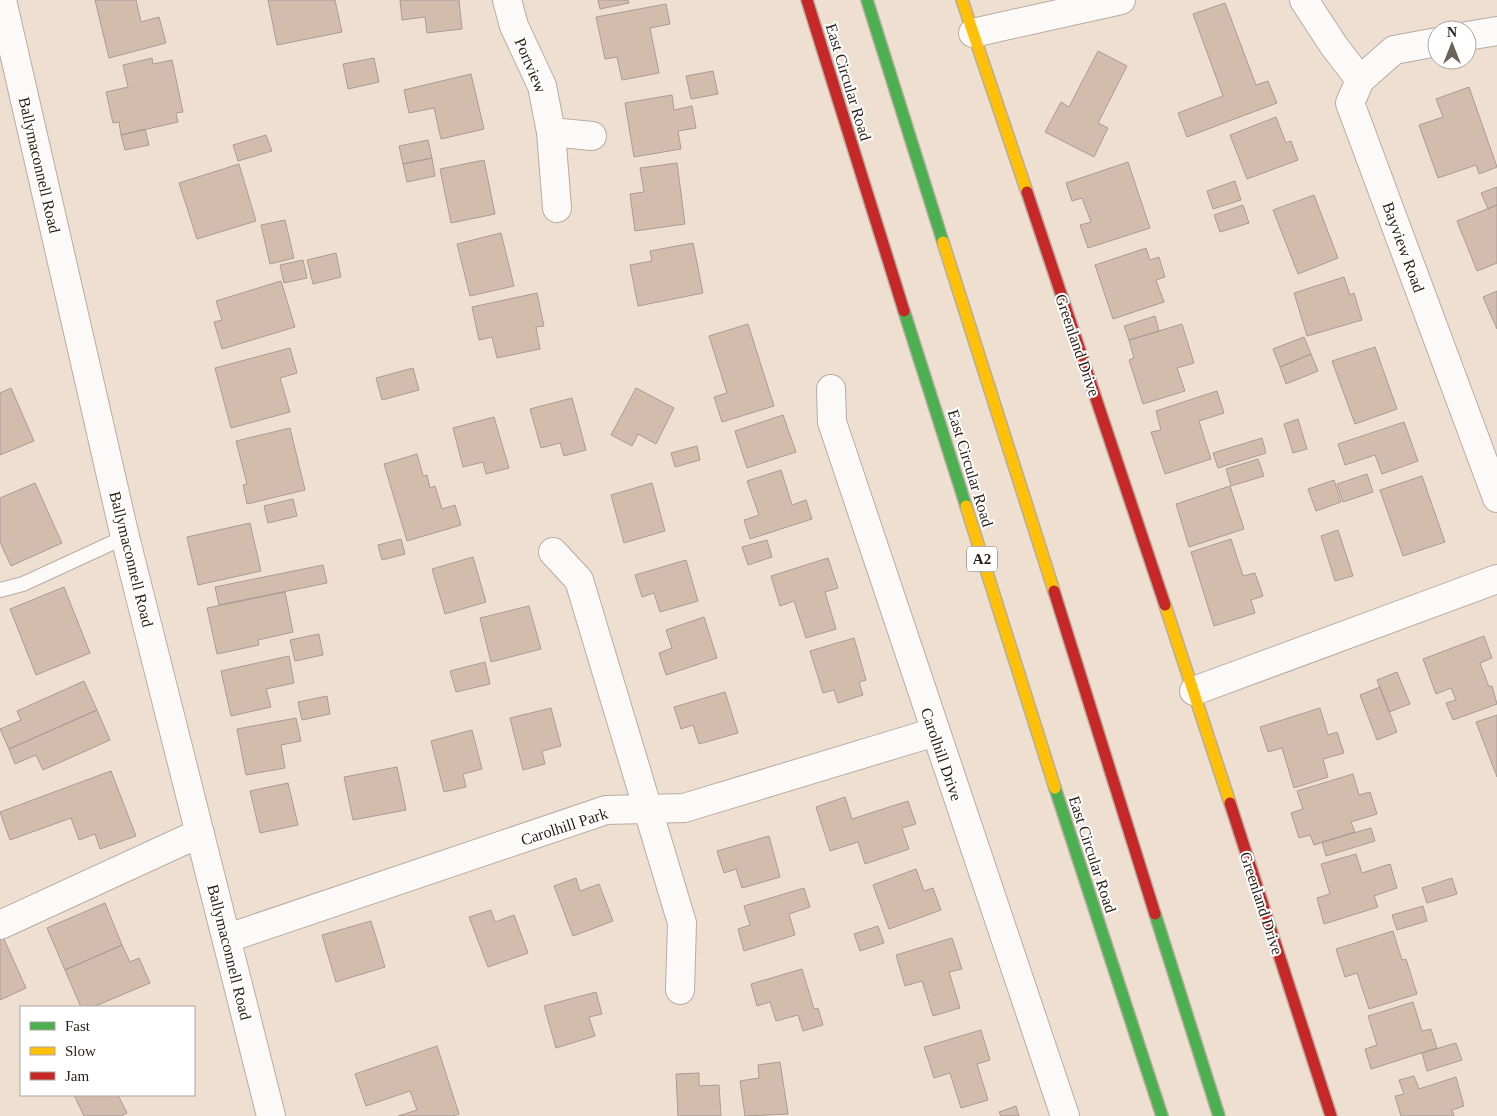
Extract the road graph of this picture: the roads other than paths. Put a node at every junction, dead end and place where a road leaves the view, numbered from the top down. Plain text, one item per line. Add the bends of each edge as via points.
1 (507, 0) edge
2 (807, 0) edge
3 (867, 0) edge
4 (962, 0) edge
5 (1121, 0) edge
6 (1304, 0) edge
7 (2, 3) edge
8 (1497, 31) edge
9 (973, 33) junction
10 (1477, 34) edge
11 (1427, 44) edge
12 (1360, 80) junction
13 (551, 132) junction
14 (592, 136) dead end
15 (557, 208) dead end
16 (831, 389) dead end
17 (1497, 498) edge
18 (125, 537) junction
19 (552, 552) dead end
20 (1497, 579) edge
21 (0, 590) edge
22 (1194, 691) junction
23 (935, 732) junction
24 (646, 808) junction
25 (200, 833) junction
26 (0, 925) edge
27 (228, 938) junction
28 (680, 990) dead end
29 (271, 1116) edge
30 (1065, 1116) edge
31 (1162, 1116) edge
32 (1220, 1116) edge
33 (1331, 1116) edge

1 - 13 street, Portview via 514,26 542,86
2 - 31 main road, East Circular Road / A2 via 1041,746
3 - 32 main road
4 - 9 main road, Greenland Drive
5 - 9 street
6 - 12 street
7 - 18 street, Ballymaconnell Road
8 - 10 street
9 - 22 main road, Greenland Drive
11 - 12 street, Bayview Road via 1394,50
12 - 17 street, Bayview Road via 1350,102
13 - 14 street
13 - 15 street, Portview
16 - 23 street, Carolhill Drive via 832,422
18 - 21 lane via 23,584
18 - 25 street, Ballymaconnell Road
19 - 24 street via 579,580
20 - 22 street
22 - 33 main road, Greenland Drive
23 - 24 street, Carolhill Park via 684,808
23 - 30 street, Carolhill Drive
24 - 27 street, Carolhill Park via 606,810
24 - 28 street via 682,923
25 - 26 street
25 - 27 street, Ballymaconnell Road
27 - 29 street, Ballymaconnell Road

